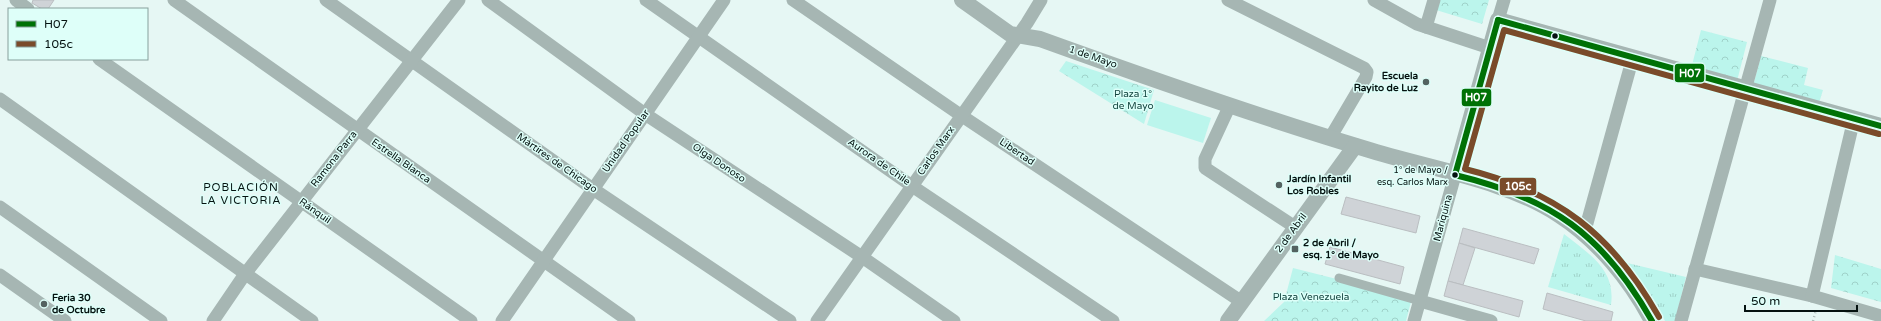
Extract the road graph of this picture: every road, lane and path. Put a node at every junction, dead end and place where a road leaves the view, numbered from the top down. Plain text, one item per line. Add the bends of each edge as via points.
1 (16, 0) edge
2 (174, 0) edge
3 (326, 0) edge
4 (459, 0) edge
5 (488, 0) edge
6 (646, 0) edge
7 (724, 0) edge
8 (792, 0) edge
9 (962, 0) edge
10 (1041, 0) edge
11 (1228, 0) edge
12 (1374, 0) edge
13 (1434, 0) edge
14 (1504, 0) edge
15 (1770, 0) edge
16 (27, 8) edge
17 (1498, 20) junction
18 (1426, 27) junction
19 (698, 36) junction
20 (1018, 36) junction
21 (1490, 48) junction
22 (1633, 57) junction
23 (100, 60) edge
24 (412, 60) junction
25 (1746, 89) junction
26 (0, 99) edge
27 (1230, 104) junction
28 (645, 114) junction
29 (962, 116) junction
30 (1854, 119) junction
31 (1881, 126) edge
32 (357, 130) junction
33 (1330, 138) junction
34 (1355, 146) junction
35 (1455, 175) junction
36 (912, 186) junction
37 (593, 188) junction
38 (302, 202) junction
39 (0, 207) edge
40 (1295, 227) junction
41 (1584, 234) junction
42 (862, 257) junction
43 (543, 261) junction
44 (1695, 269) junction
45 (246, 274) junction
46 (0, 275) edge
47 (1339, 278) dead end
48 (1812, 296) junction
49 (1420, 301) junction
50 (1242, 302) junction
51 (1881, 316) edge
52 (65, 321) edge
53 (161, 321) edge
54 (213, 321) edge
55 (312, 321) edge
56 (471, 321) edge
57 (502, 321) edge
58 (629, 321) edge
59 (790, 321) edge
60 (817, 321) edge
61 (954, 321) edge
62 (1113, 321) edge
63 (1228, 321) edge
64 (1414, 321) edge
65 (1491, 321) edge
66 (1652, 321) edge
67 (1681, 321) edge

1 - 16 street
2 - 32 street, Estrella Blanca
3 - 24 street, Mártires de Chicago
4 - 24 street, Ramona Parra
5 - 28 street, Olga Donoso
6 - 19 street, Aurora de Chile
7 - 19 street, Unidad Popular
8 - 29 street, Libertad
9 - 20 street, 1 de Mayo via 1001,30
10 - 20 street, Carlos Marx
11 - 33 street via 1364,68 1367,72
12 - 18 street
13 - 18 street
14 - 17 street, Mariquina
15 - 25 street
17 - 21 street, Mariquina
17 - 22 street
18 - 21 street
19 - 28 street, Unidad Popular
19 - 36 street, Aurora de Chile
20 - 27 street, 1 de Mayo via 1040,39
20 - 29 street, Carlos Marx
21 - 35 street, Mariquina
22 - 25 street
22 - 41 street
23 - 38 street, Ránquil
24 - 32 street, Ramona Parra
24 - 37 street, Mártires de Chicago
25 - 30 street
25 - 44 street
26 - 45 street
27 - 33 street, 1 de Mayo
27 - 40 street via 1205,159 1205,168
28 - 37 street, Unidad Popular
28 - 42 street, Olga Donoso
29 - 36 street, Carlos Marx
29 - 50 street, Libertad
30 - 31 street
30 - 48 street
32 - 38 street, Ramona Parra
32 - 43 street, Estrella Blanca
33 - 34 street, 1 de Mayo
34 - 35 street, 1 de Mayo
34 - 40 street, 2 de Abril
35 - 41 street, 1 de Mayo via 1494,185 1529,198 1560,215
35 - 49 street, Mariquina
36 - 42 street, Carlos Marx
36 - 62 street, Aurora de Chile
37 - 43 street, Unidad Popular
37 - 59 street, Mártires de Chicago
38 - 45 street, Ramona Parra
38 - 56 street, Ránquil
39 - 53 street
40 - 50 street, 2 de Abril
41 - 66 street, 1 de Mayo via 1627,282
42 - 60 street, Carlos Marx
42 - 61 street, Olga Donoso
43 - 57 street, Unidad Popular
43 - 58 street, Estrella Blanca
44 - 48 street
44 - 67 street
45 - 54 street, Ramona Parra
45 - 55 street
46 - 52 street
47 - 49 street
48 - 51 street
49 - 64 street, Mariquina
49 - 65 street
50 - 63 street, 2 de Abril

